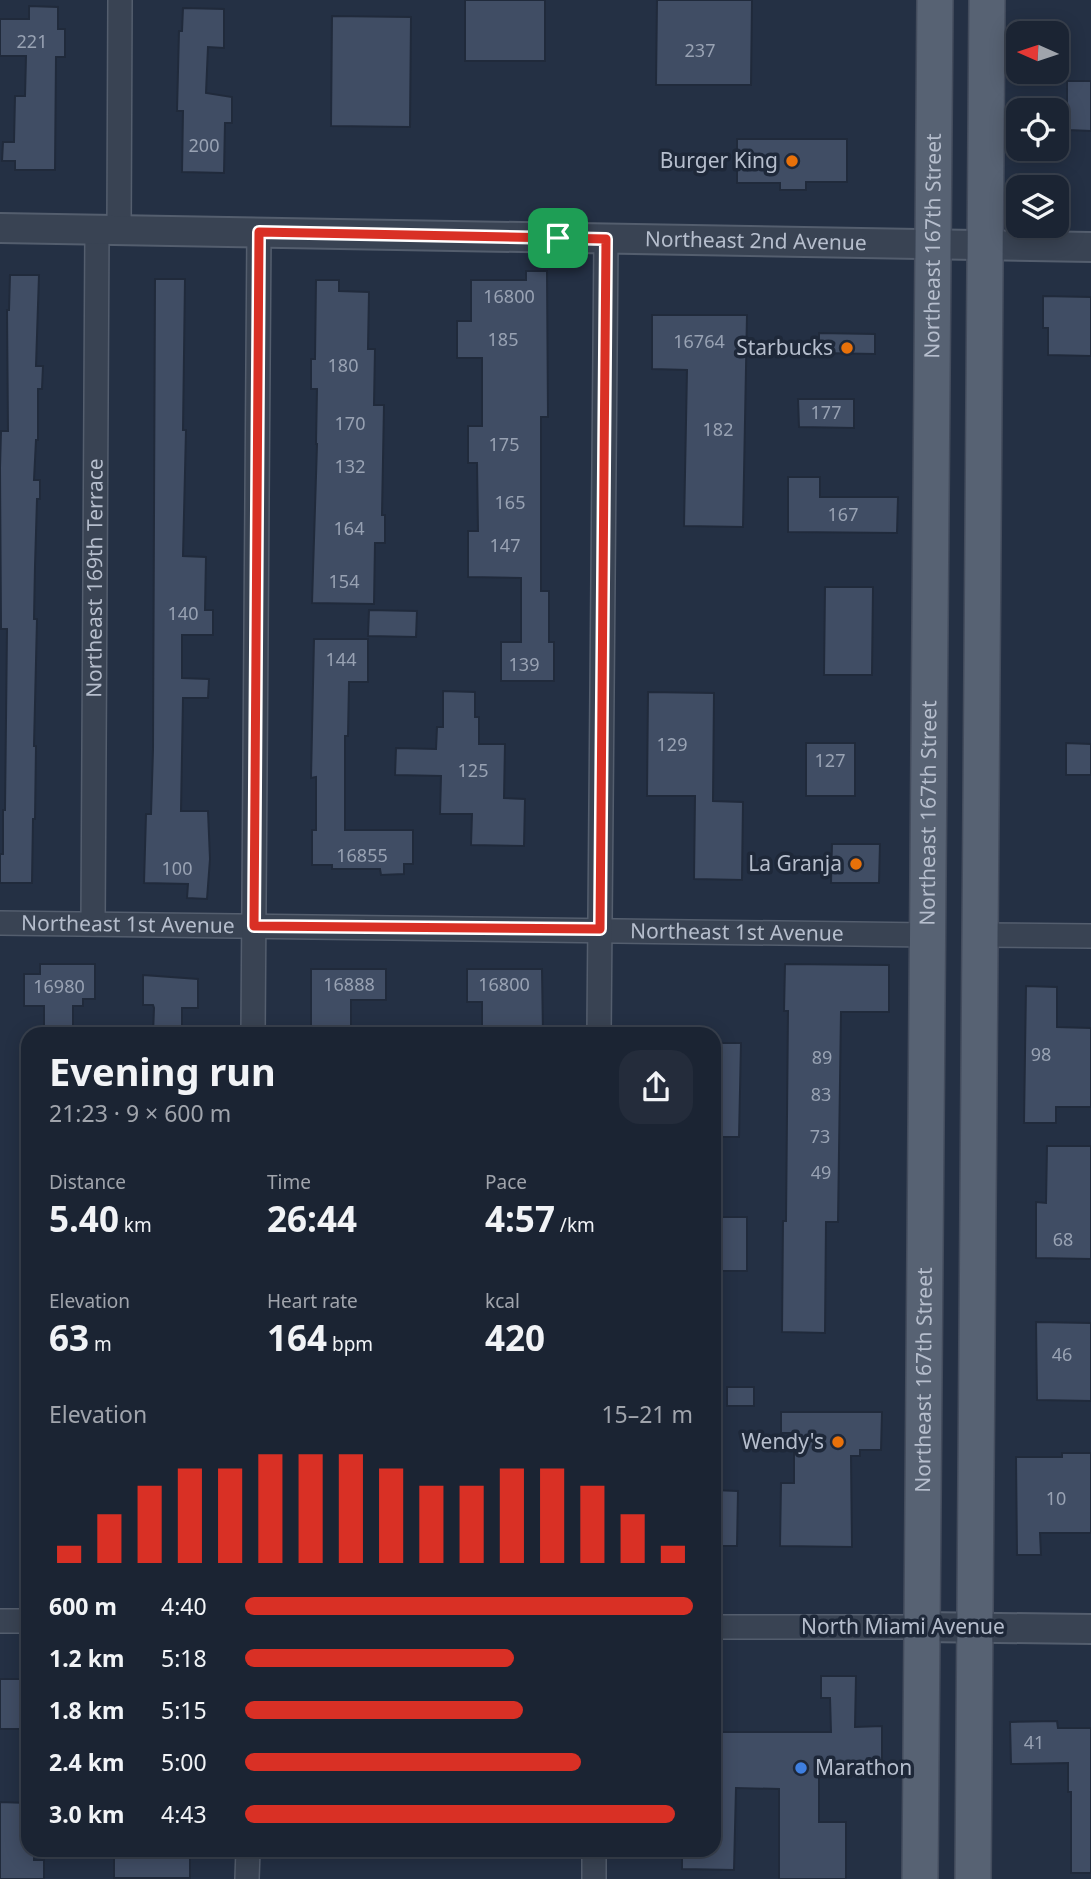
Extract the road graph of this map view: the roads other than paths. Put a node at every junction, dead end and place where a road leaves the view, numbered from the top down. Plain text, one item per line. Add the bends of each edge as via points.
1 (120, 0) edge
2 (934, 0) edge
3 (988, 0) edge
4 (0, 228) edge
5 (108, 230) junction
6 (259, 232) junction
7 (606, 239) junction
8 (933, 244) junction
9 (986, 245) junction
10 (1091, 247) edge
11 (928, 849) junction
12 (0, 923) edge
13 (93, 924) junction
14 (254, 926) junction
15 (600, 929) junction
16 (928, 935) junction
17 (980, 935) junction
18 (1091, 936) edge
19 (980, 1007) junction
20 (253, 1027) edge
21 (599, 1027) edge
22 (0, 1620) edge
23 (21, 1621) edge
24 (721, 1627) edge
25 (922, 1627) junction
26 (974, 1627) junction
27 (1091, 1629) edge
28 (248, 1857) edge
29 (594, 1857) edge
30 (247, 1879) edge
31 (594, 1879) edge
32 (920, 1879) edge
33 (973, 1879) edge

1 - 5 street, Northeast 169th Terrace
2 - 8 main road, Northeast 167th Street
3 - 9 main road
4 - 5 street, Northeast 2nd Avenue
5 - 6 street, Northeast 2nd Avenue
5 - 13 street, Northeast 169th Terrace
6 - 7 street, Northeast 2nd Avenue
6 - 14 street
7 - 8 street, Northeast 2nd Avenue
7 - 15 street
8 - 9 street, Northeast 2nd Avenue
8 - 11 main road, Northeast 167th Street
9 - 10 street, Northeast 2nd Avenue
9 - 17 main road
11 - 16 main road, Northeast 167th Street
11 - 17 main road via 952,909
12 - 13 street, Northeast 1st Avenue
13 - 14 street, Northeast 1st Avenue
14 - 15 street, Northeast 1st Avenue
14 - 20 street
15 - 16 street, Northeast 1st Avenue
15 - 21 street
16 - 19 main road via 943,942 956,958
16 - 25 main road, Northeast 167th Street
17 - 18 street
17 - 19 main road
19 - 26 main road
22 - 23 street
24 - 25 street, North Miami Avenue
25 - 26 street, North Miami Avenue
25 - 32 main road, Northeast 167th Street
26 - 27 street, North Miami Avenue
26 - 33 main road
28 - 30 street
29 - 31 street

